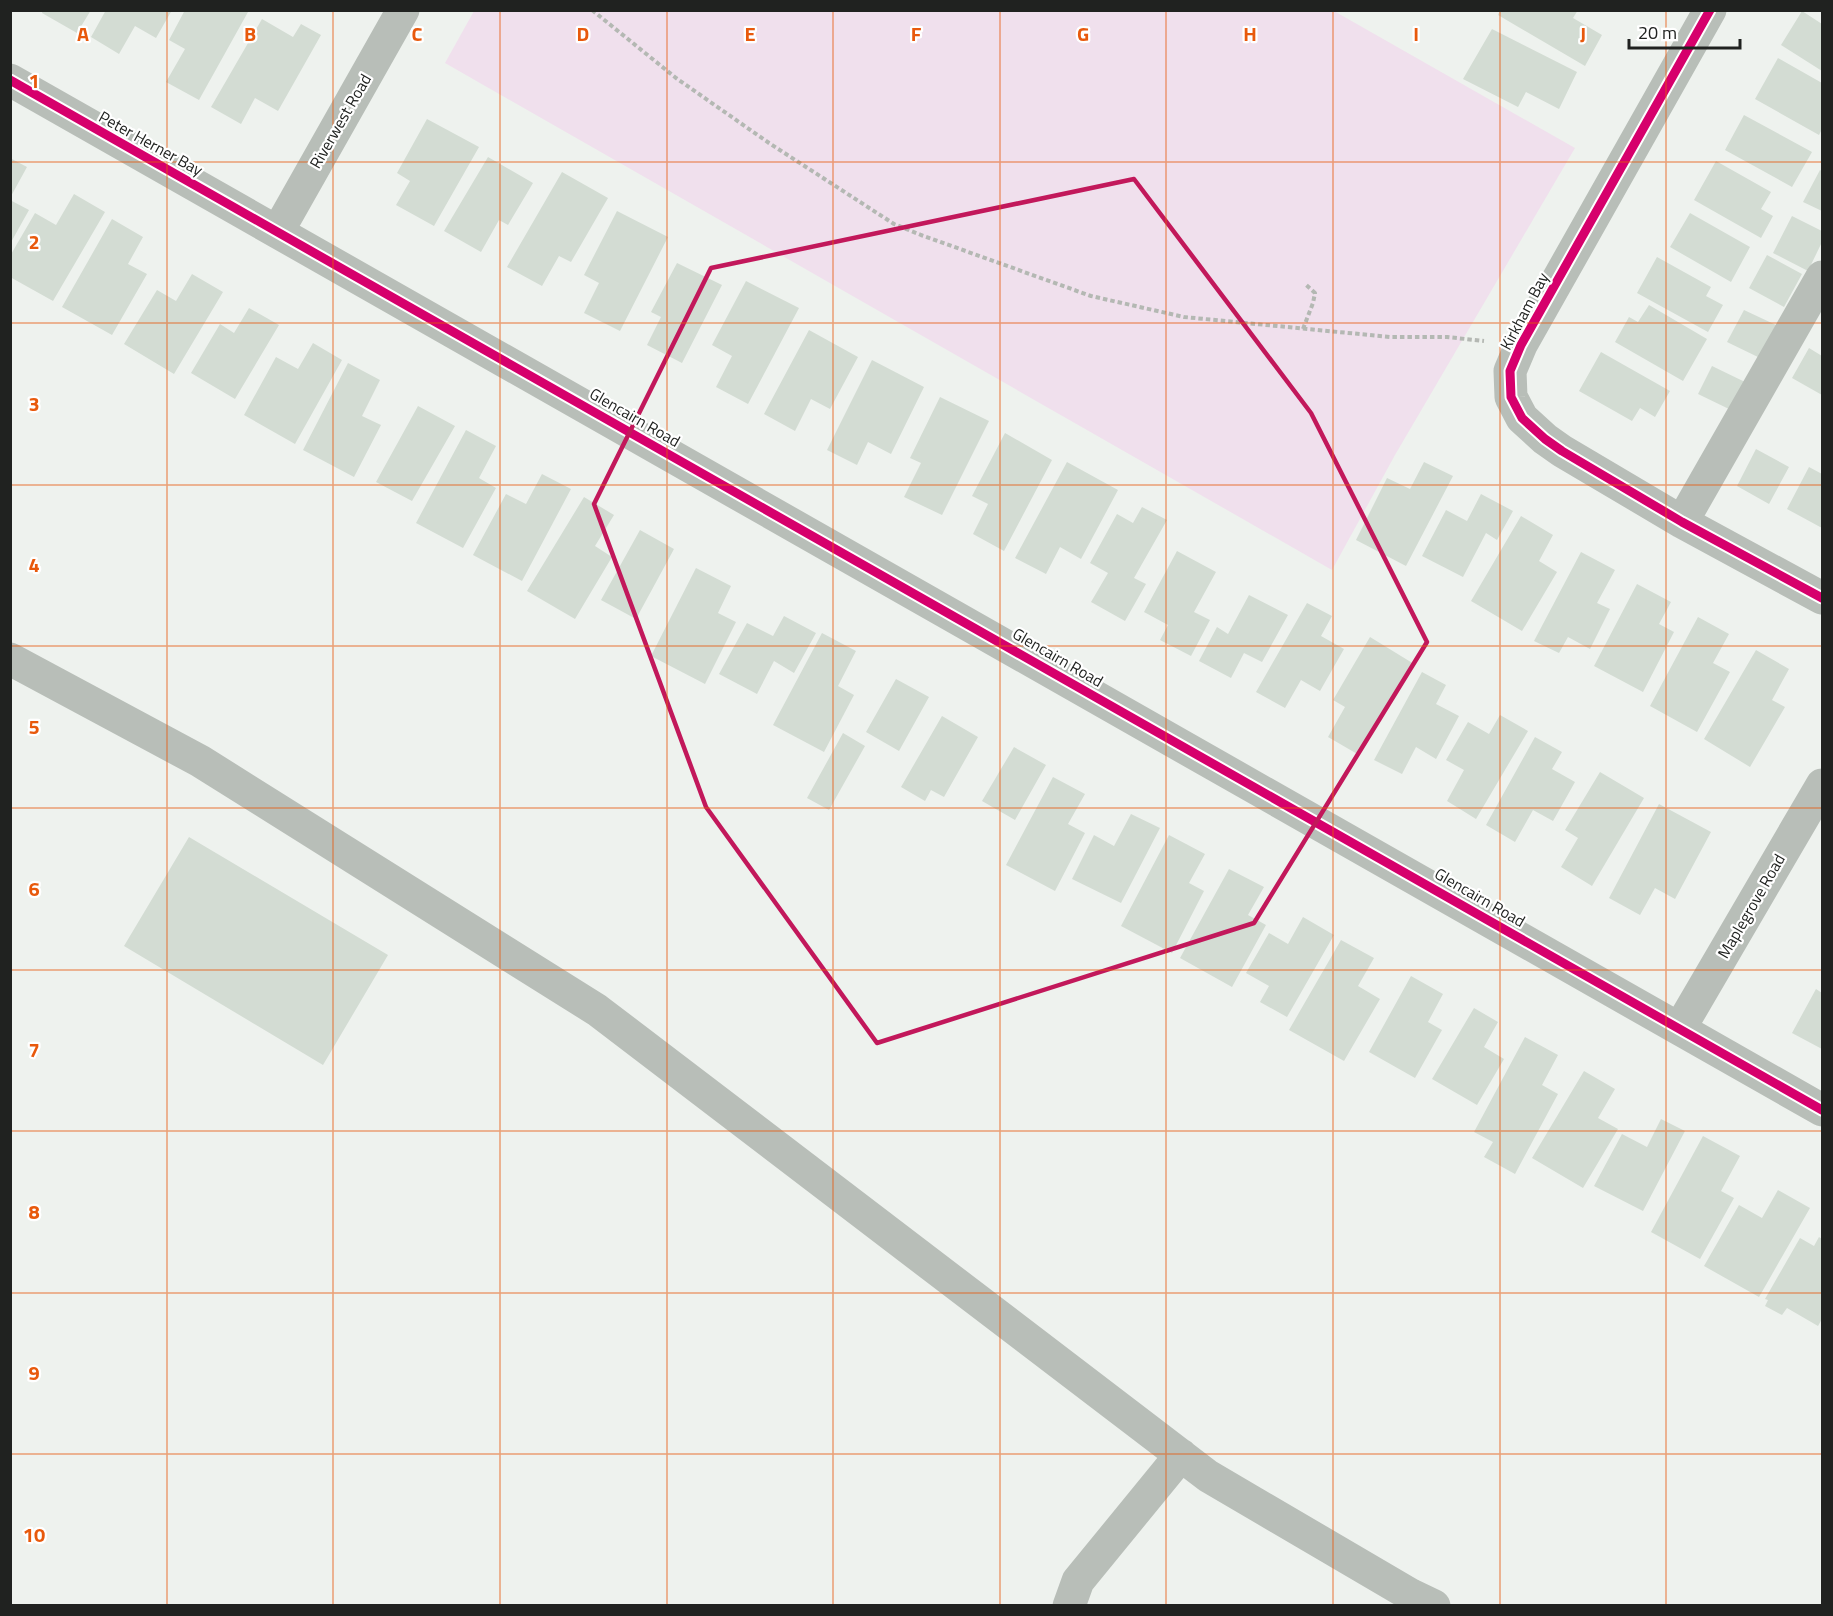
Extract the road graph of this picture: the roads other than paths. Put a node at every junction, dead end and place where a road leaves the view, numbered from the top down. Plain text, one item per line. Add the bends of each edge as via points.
1 (403, 10) edge
2 (1710, 10) edge
3 (10, 80) edge
4 (278, 231) junction
5 (1822, 277) edge
6 (1682, 522) junction
7 (1822, 598) edge
8 (10, 660) edge
9 (1822, 785) edge
10 (1680, 1028) junction
11 (1822, 1110) edge
12 (1181, 1455) junction
13 (1070, 1605) edge
14 (1434, 1605) edge

1 - 4 street, Riverwest Road
2 - 6 street, Kirkham Bay via 1510,371 1511,397 1522,418 1562,451
3 - 4 street, Peter Herner Bay
4 - 10 street, Glencairn Road
5 - 6 street
6 - 7 street, Kirkham Bay
8 - 12 street via 200,761 597,1010
9 - 10 street, Maplegrove Road
10 - 11 street, Glencairn Road
12 - 13 street via 1078,1581
12 - 14 street via 1218,1482

